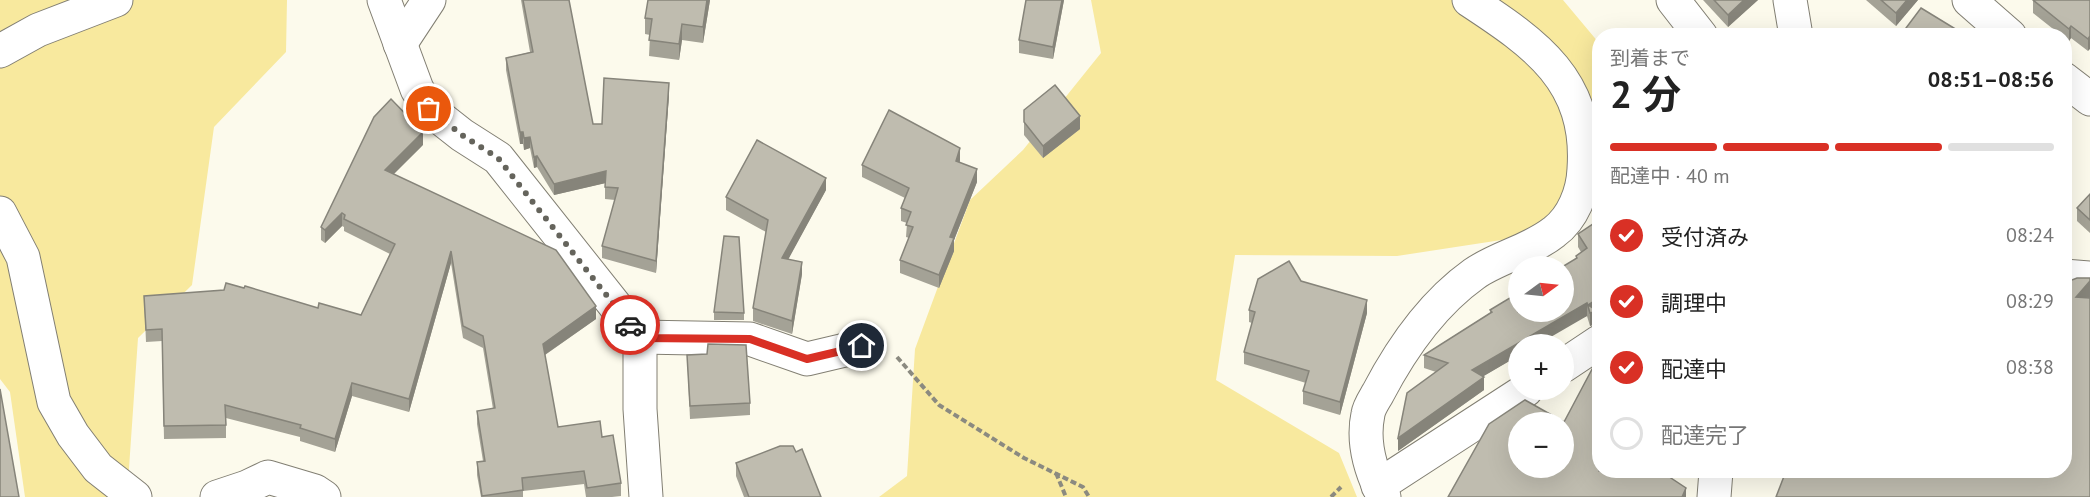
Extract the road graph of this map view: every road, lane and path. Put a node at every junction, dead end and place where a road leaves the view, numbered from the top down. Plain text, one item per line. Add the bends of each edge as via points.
1 (116, 0) edge
2 (384, 0) edge
3 (429, 0) edge
4 (1469, 0) edge
5 (1673, 0) edge
6 (1790, 0) edge
7 (1969, 0) edge
8 (1695, 28) edge
9 (1795, 28) edge
10 (2001, 28) edge
11 (400, 44) junction
12 (0, 51) edge
13 (2072, 85) edge
14 (2090, 99) edge
15 (0, 213) edge
16 (2072, 277) edge
17 (2090, 278) edge
18 (640, 338) junction
19 (862, 346) joint
20 (1592, 347) edge
21 (1574, 359) edge
22 (1512, 400) edge
23 (1056, 473) junction
24 (1715, 478) edge
25 (1381, 492) edge
26 (135, 497) edge
27 (217, 497) edge
28 (324, 497) edge
29 (646, 497) edge
30 (1066, 497) edge
31 (1089, 497) edge
32 (1714, 497) edge

1 - 12 street via 38,30
2 - 11 street
3 - 11 street
4 - 25 street via 1515,30 1555,68 1576,102 1586,144 1584,177 1574,210 1555,232 1475,273 1436,307 1385,379 1368,412 1367,440 1370,463
5 - 8 street
6 - 9 street
7 - 10 street
11 - 18 street via 429,109 498,158
13 - 14 street
15 - 26 street via 23,257 54,402 98,468
16 - 17 street
18 - 19 street via 750,339 807,359
18 - 29 street
19 - 23 path via 896,357 939,405
20 - 21 street
22 - 25 street
23 - 30 path
23 - 31 path via 1083,487
24 - 32 street
27 - 28 street via 268,477

